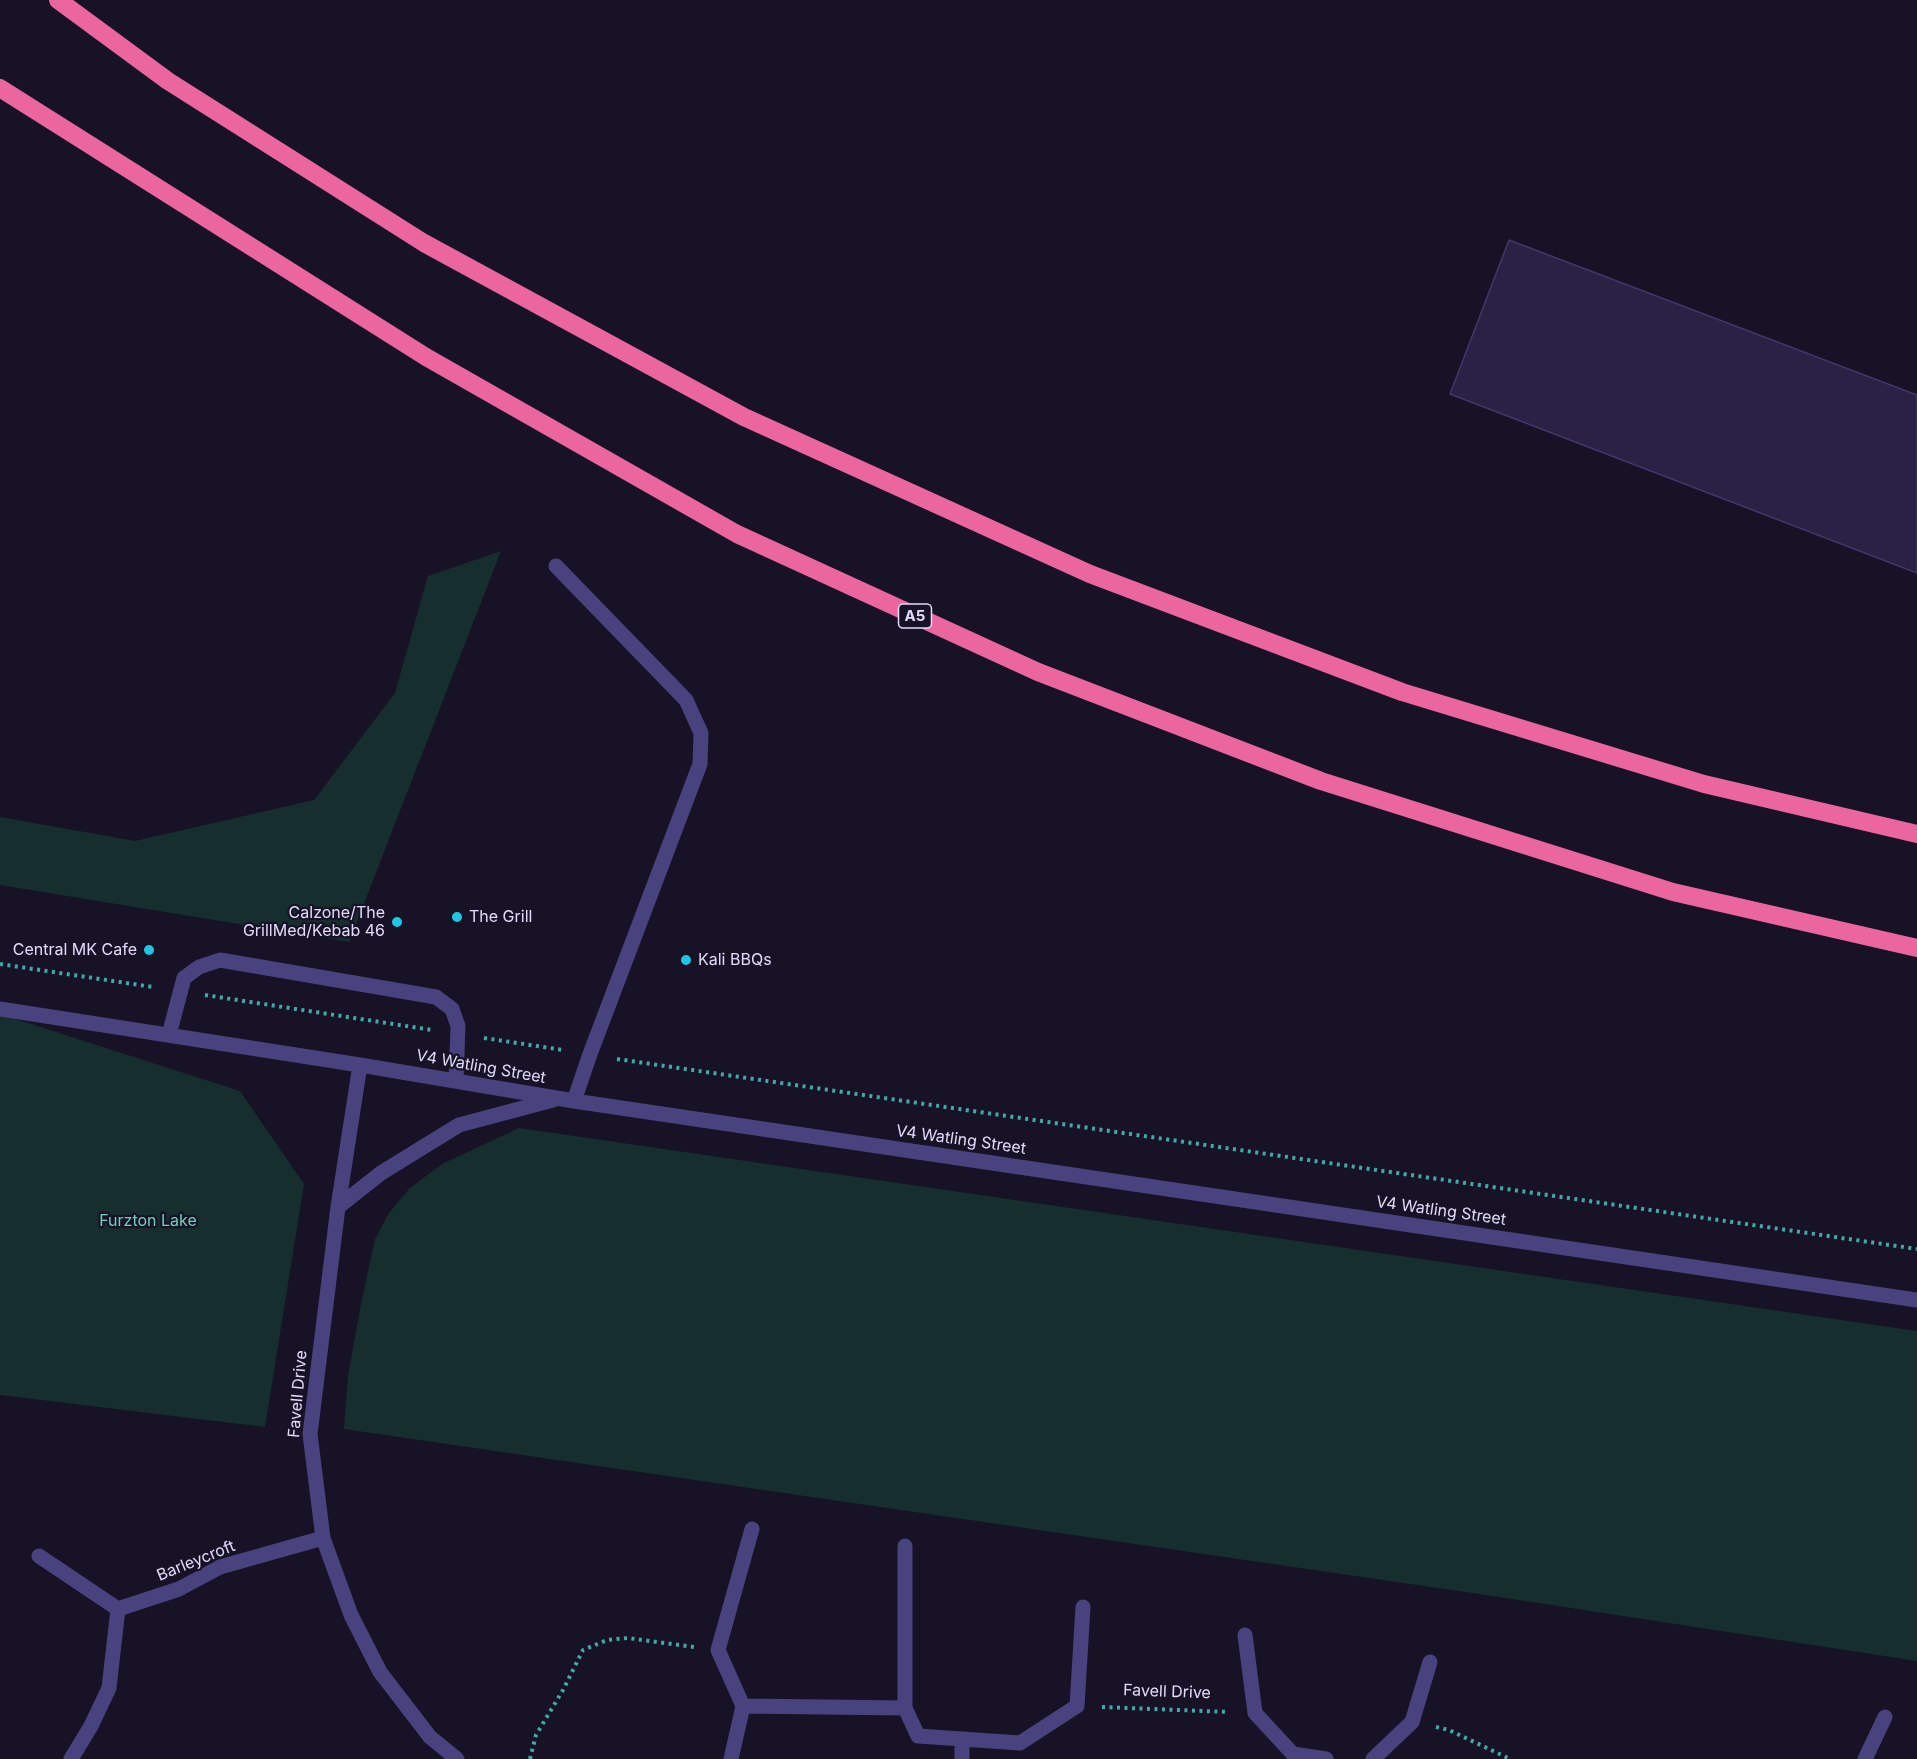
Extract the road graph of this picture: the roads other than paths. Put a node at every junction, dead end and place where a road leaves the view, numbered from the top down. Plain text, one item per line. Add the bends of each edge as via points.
1 (58, 0) edge
2 (0, 88) edge
3 (556, 566) dead end
4 (1917, 834) edge
5 (1917, 948) edge
6 (0, 1009) edge
7 (169, 1035) junction
8 (360, 1065) junction
9 (456, 1081) junction
10 (567, 1099) junction
11 (338, 1207) junction
12 (1917, 1300) edge
13 (752, 1529) dead end
14 (323, 1538) junction
15 (905, 1546) dead end
16 (39, 1556) dead end
17 (1083, 1607) dead end
18 (118, 1609) junction
19 (1245, 1635) dead end
20 (1430, 1662) dead end
21 (743, 1706) junction
22 (905, 1708) junction
23 (1885, 1717) dead end
24 (962, 1740) junction
25 (71, 1759) edge
26 (457, 1759) edge
27 (731, 1759) edge
28 (962, 1759) edge
29 (1326, 1759) edge
30 (1373, 1759) edge
31 (1865, 1759) edge

1 - 4 highway via 168,81 424,243 744,417 1090,574 1402,692 1704,784
2 - 5 highway, A5 via 426,357 737,534 1038,672 1321,781 1673,892
3 - 10 street via 686,700 701,733 700,764 590,1054
6 - 7 street, V4 Watling Street
7 - 8 street, V4 Watling Street
7 - 9 street via 184,978 199,967 220,960 436,997 452,1010 458,1026
8 - 9 street, V4 Watling Street
8 - 11 street, Favell Drive
9 - 10 street, V4 Watling Street
10 - 11 street via 459,1125 381,1173
10 - 12 street, V4 Watling Street
11 - 14 street, Favell Drive via 310,1434
13 - 21 street via 718,1650
14 - 18 street, Barleycroft via 220,1567 179,1589
14 - 26 street, Favell Drive via 351,1615 380,1672 430,1737
15 - 22 street
16 - 18 street
17 - 24 street via 1077,1706 1020,1743
18 - 25 street via 109,1688
19 - 29 street via 1255,1713 1293,1754
20 - 30 street via 1412,1722
21 - 22 street
21 - 27 street
22 - 24 street via 918,1736
23 - 31 street
24 - 28 street

